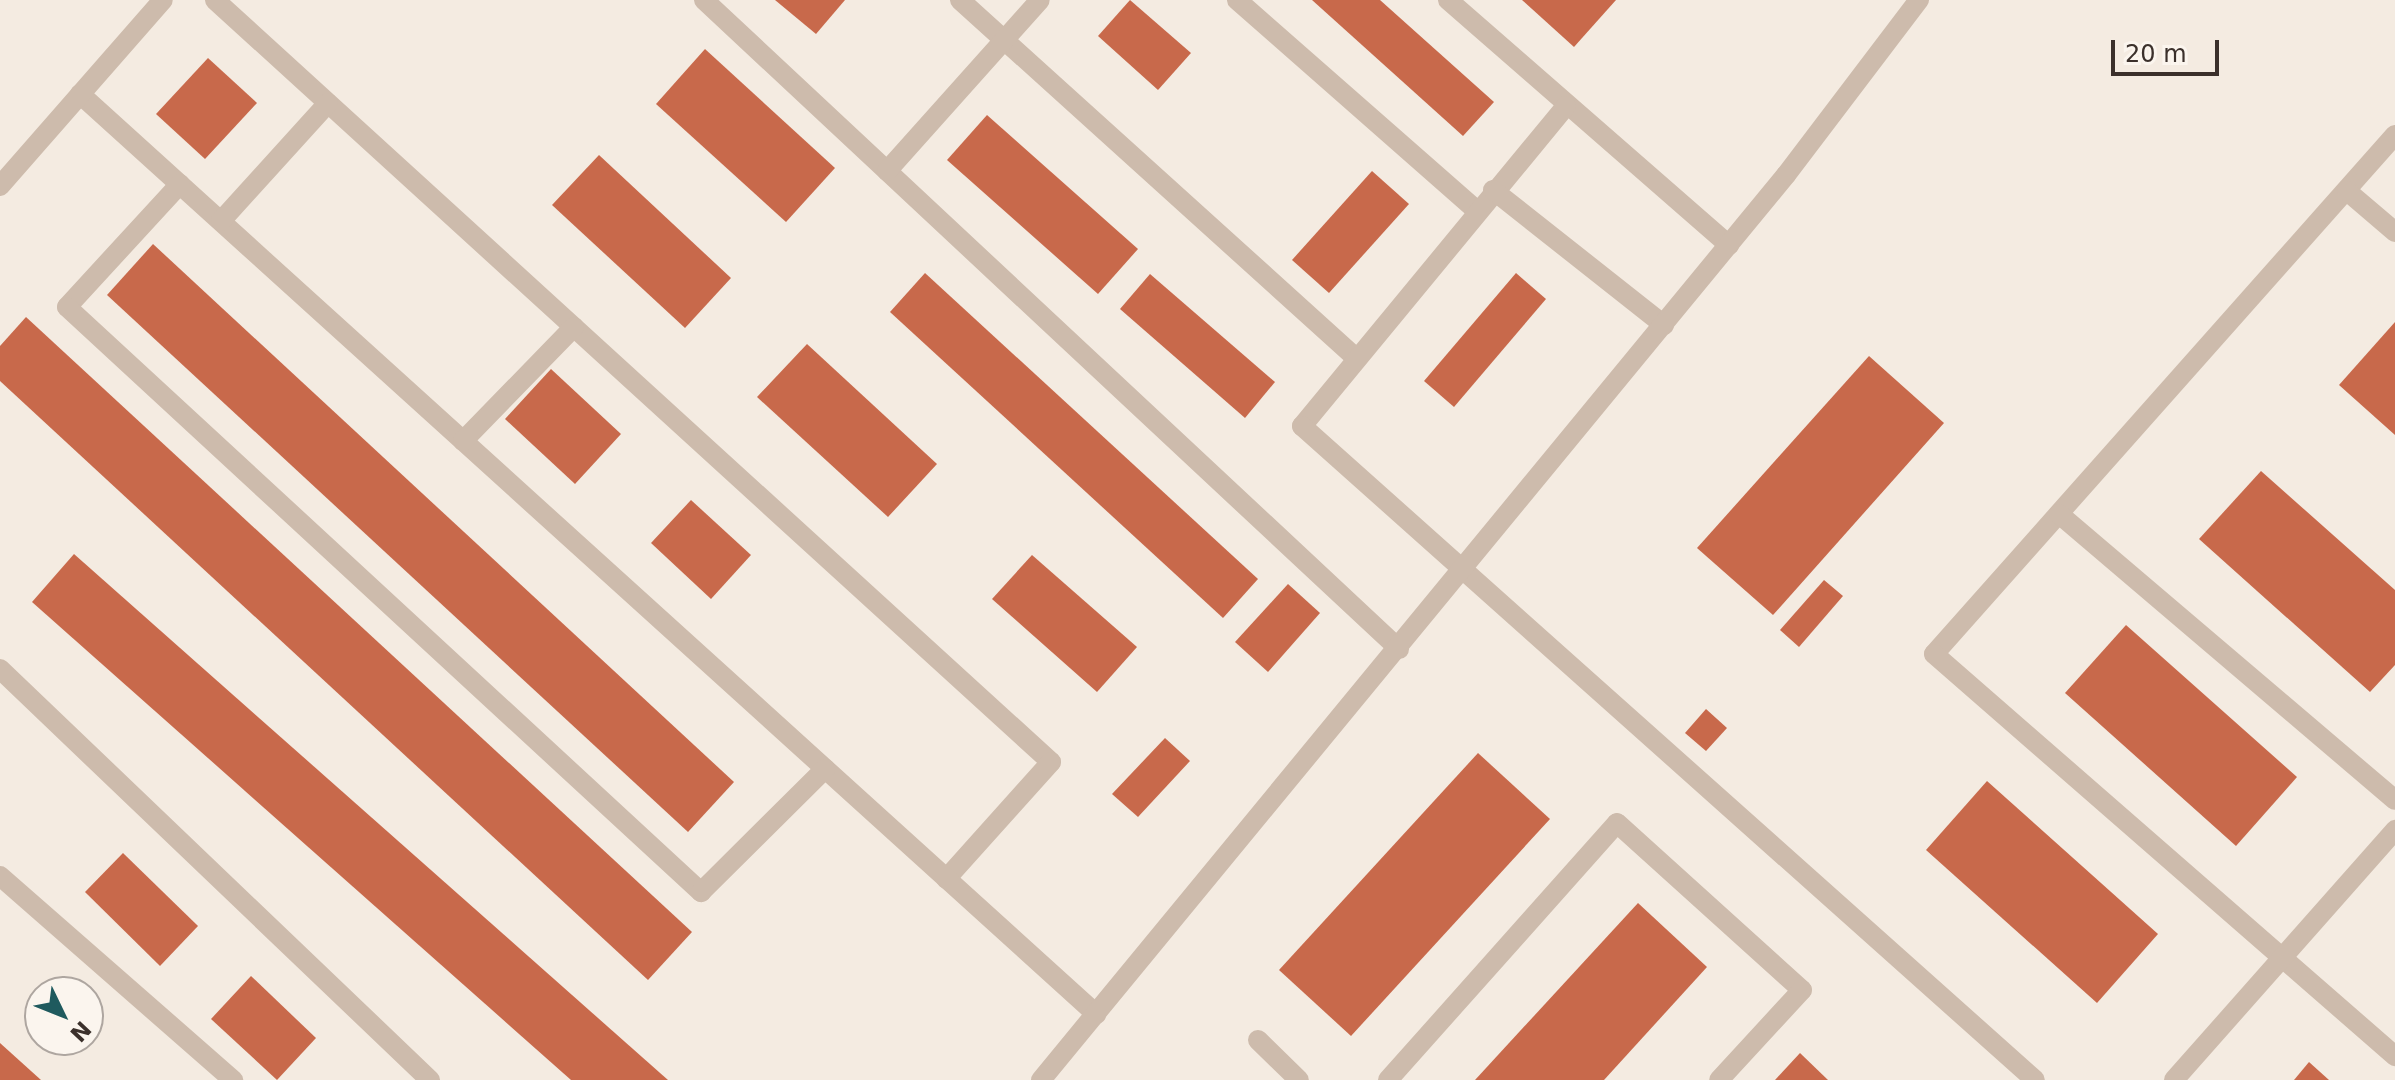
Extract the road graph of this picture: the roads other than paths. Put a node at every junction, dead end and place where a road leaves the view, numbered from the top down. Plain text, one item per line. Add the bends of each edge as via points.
1 (163, 0) edge
2 (215, 0) edge
3 (704, 0) edge
4 (960, 0) edge
5 (1040, 0) edge
6 (1237, 0) edge
7 (1448, 0) edge
8 (1919, 0) edge
9 (1004, 40) junction
10 (80, 94) junction
11 (328, 103) junction
12 (1566, 106) junction
13 (2395, 135) edge
14 (887, 171) junction
15 (180, 184) junction
16 (0, 186) edge
17 (1493, 190) junction
18 (2347, 191) junction
19 (1476, 210) junction
20 (221, 221) junction
21 (2395, 232) edge
22 (1729, 245) junction
23 (1664, 325) junction
24 (574, 327) junction
25 (1356, 358) junction
26 (463, 441) junction
27 (2059, 514) junction
28 (1462, 573) junction
29 (1399, 649) junction
30 (0, 669) edge
31 (825, 769) junction
32 (2395, 800) edge
33 (2395, 830) edge
34 (0, 876) edge
35 (946, 879) junction
36 (2284, 958) junction
37 (1096, 1014) junction
38 (1258, 1040) dead end
39 (2395, 1056) edge
40 (233, 1080) edge
41 (430, 1080) edge
42 (1041, 1080) edge
43 (1299, 1080) edge
44 (1388, 1080) edge
45 (1719, 1080) edge
46 (2035, 1080) edge
47 (2174, 1080) edge

1 - 10 street
2 - 11 street
3 - 14 street
4 - 9 street
5 - 9 street
6 - 19 street
7 - 12 street
8 - 22 street
9 - 14 street
9 - 25 street
10 - 15 street
10 - 16 street
11 - 20 street
11 - 24 street
12 - 17 street
12 - 22 street
13 - 18 street
14 - 29 street
15 - 20 street
15 - 31 street via 67,307 701,892
17 - 19 street
17 - 23 street
18 - 21 street
18 - 27 street
19 - 25 street
20 - 26 street
22 - 23 street
23 - 28 street
24 - 26 street
24 - 35 street via 1051,762
25 - 28 street via 1302,426
26 - 31 street
27 - 32 street
27 - 36 street via 1934,654
28 - 29 street
28 - 46 street
29 - 37 street
30 - 41 street
31 - 35 street
33 - 36 street
34 - 40 street
35 - 37 street
36 - 39 street
36 - 47 street
37 - 42 street
38 - 43 street
44 - 45 street via 1617,823 1802,990

